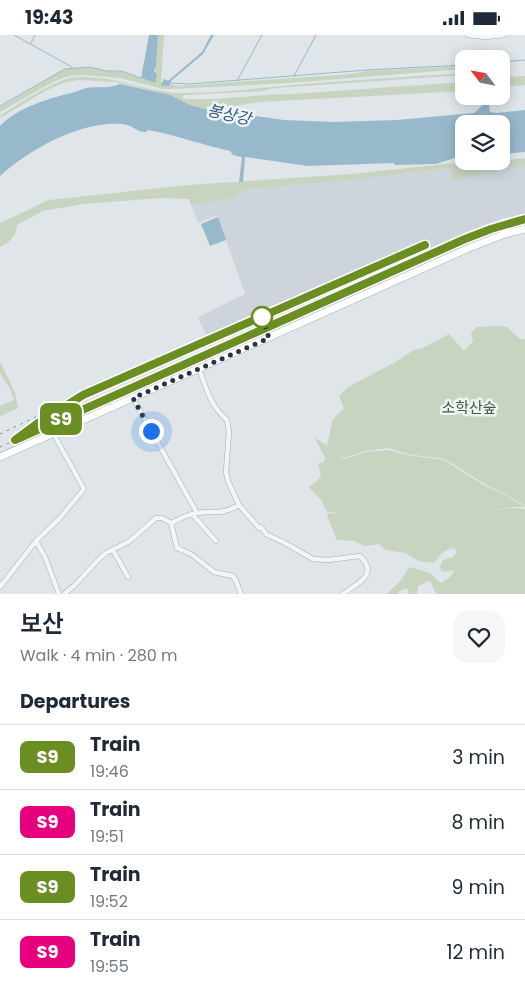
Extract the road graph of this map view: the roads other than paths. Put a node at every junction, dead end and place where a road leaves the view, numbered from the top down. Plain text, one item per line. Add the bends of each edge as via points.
1 (468, 35) edge
2 (504, 35) edge
3 (525, 229) edge
4 (199, 368) junction
5 (133, 398) junction
6 (54, 433) junction
7 (0, 457) edge
8 (239, 505) junction
9 (195, 513) junction
10 (171, 523) junction
11 (36, 541) junction
12 (216, 541) dead end
13 (113, 550) junction
14 (128, 577) dead end
15 (0, 587) edge
16 (59, 594) edge
17 (64, 594) edge
18 (241, 594) edge
19 (343, 594) edge

1 - 2 street
3 - 4 main road via 482,243
4 - 5 main road
4 - 8 street via 213,405 227,420 226,472
5 - 6 main road
5 - 9 street
6 - 7 main road
6 - 11 street via 84,489
8 - 9 street via 221,513
8 - 19 street via 266,534 313,559 360,556 367,564 368,574
9 - 10 street
9 - 12 street
10 - 13 street via 156,517 134,538
10 - 18 street via 177,548 191,554 214,572 232,576
11 - 15 street
11 - 16 street
13 - 14 street
13 - 17 street via 100,558

